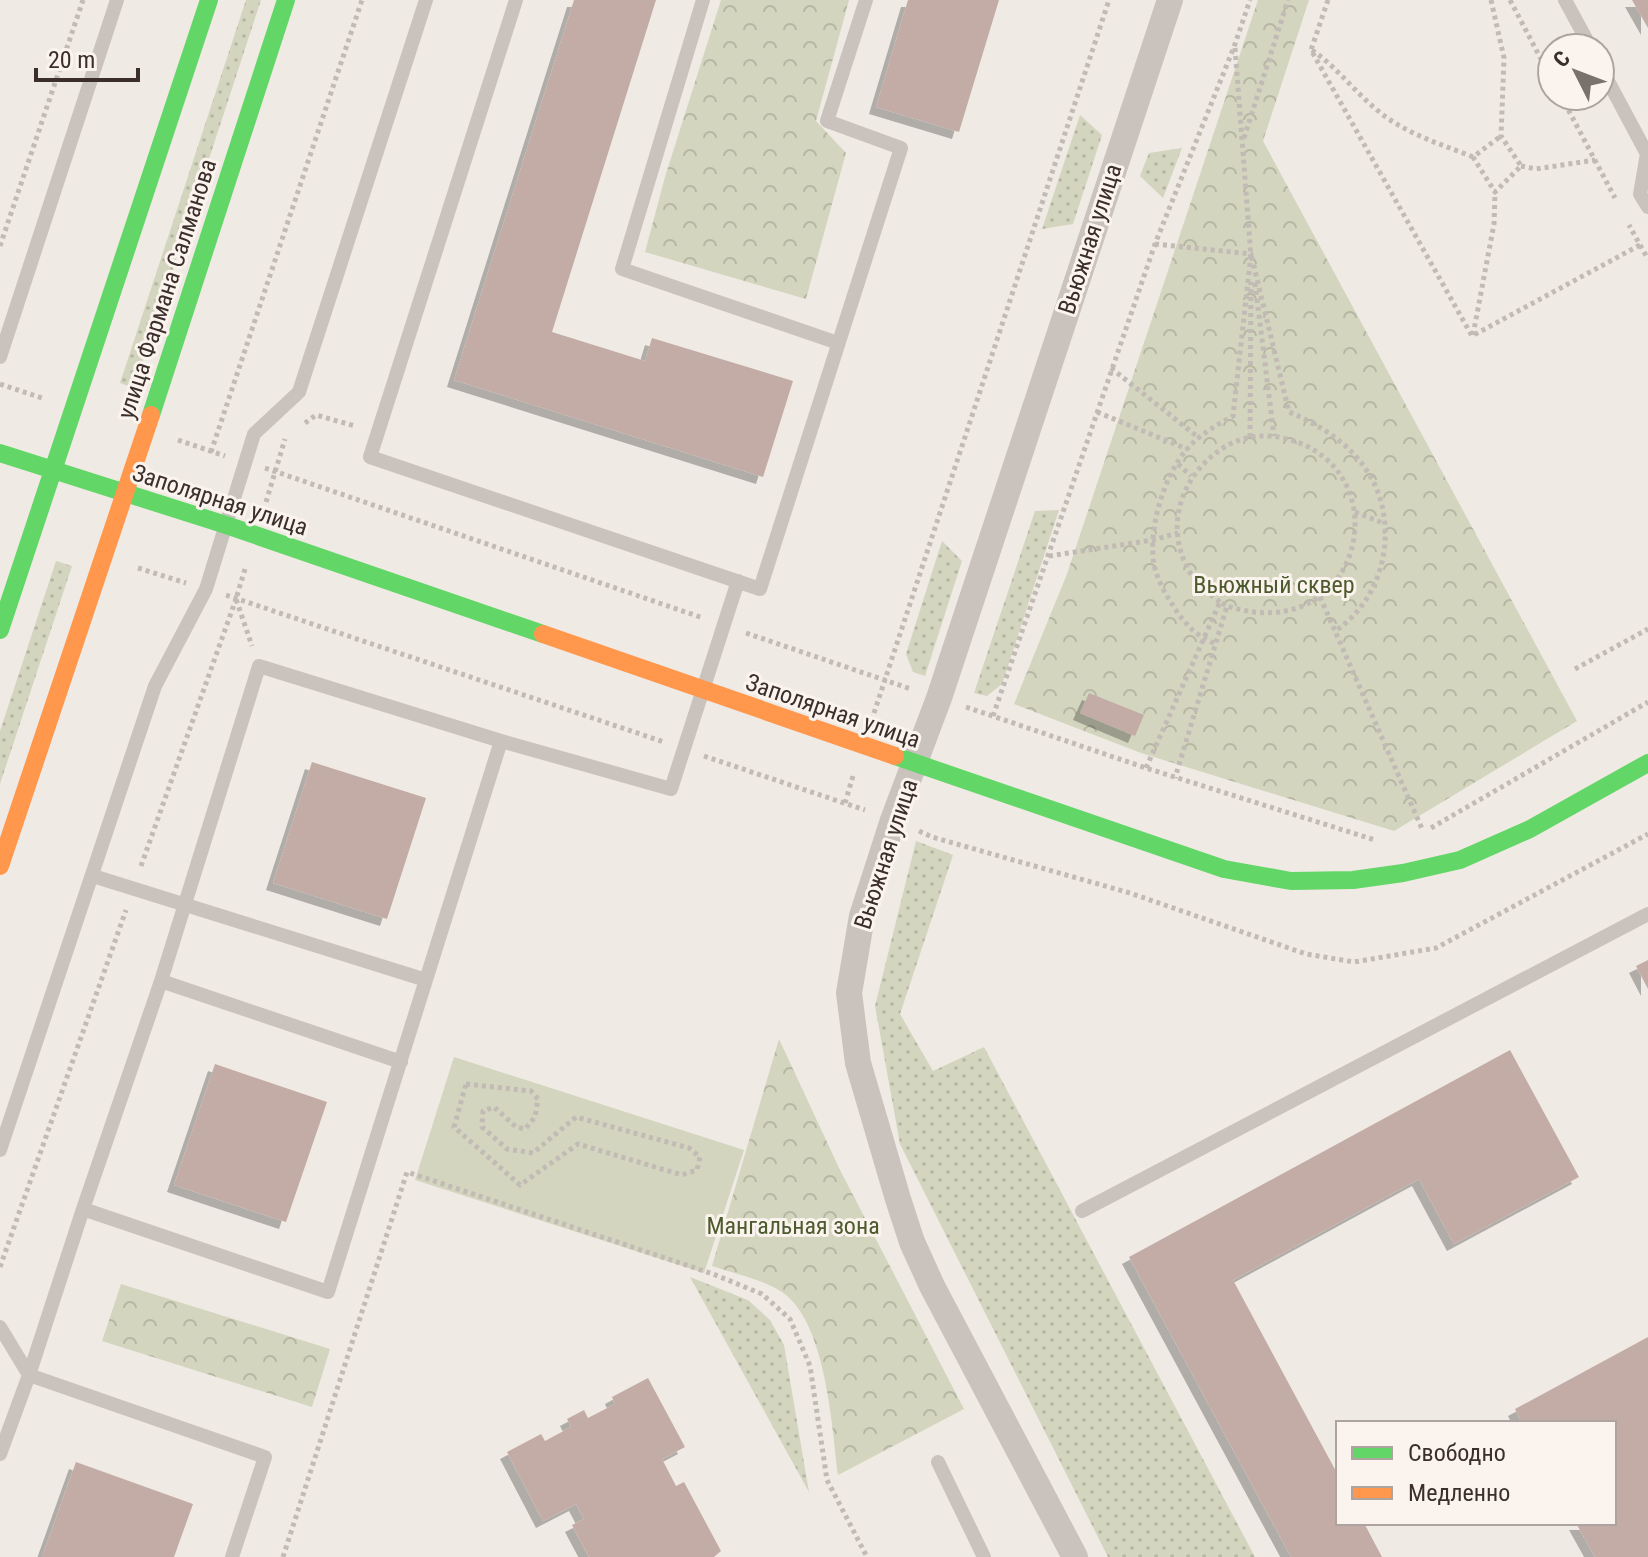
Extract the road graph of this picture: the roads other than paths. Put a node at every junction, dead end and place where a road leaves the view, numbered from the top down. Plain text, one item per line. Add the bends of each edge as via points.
1 (117, 0) edge
2 (209, 0) edge
3 (286, 0) edge
4 (426, 0) edge
5 (516, 0) edge
6 (703, 0) edge
7 (866, 0) edge
8 (1170, 0) edge
9 (1565, 0) edge
10 (1582, 32) edge
11 (1616, 96) edge
12 (1648, 207) edge
13 (838, 343) junction
14 (0, 357) edge
15 (0, 453) edge
16 (52, 471) junction
17 (124, 494) junction
18 (226, 525) junction
19 (738, 581) junction
20 (0, 630) edge
21 (704, 692) junction
22 (501, 741) junction
23 (1648, 763) edge
24 (915, 764) junction
25 (0, 866) edge
26 (93, 876) junction
27 (185, 907) junction
28 (1648, 914) edge
29 (426, 980) junction
30 (161, 981) junction
31 (401, 1062) junction
32 (0, 1150) edge
33 (83, 1209) junction
34 (1082, 1211) dead end
35 (0, 1327) edge
36 (29, 1375) junction
37 (0, 1454) edge
38 (938, 1462) dead end
39 (232, 1557) edge
40 (984, 1557) edge
41 (1075, 1557) edge

1 - 14 lane
2 - 16 street, улица Фармана Салманова
3 - 17 street, улица Фармана Салманова
4 - 18 lane via 299,392 254,434
5 - 19 lane via 370,457
6 - 13 lane via 622,269
7 - 13 lane via 827,121 901,148
8 - 24 street, Вьюжная улица
9 - 10 lane
11 - 12 lane via 1647,154 1640,194
13 - 19 lane via 760,589
15 - 16 street, Заполярная улица
16 - 17 street, Заполярная улица
16 - 20 street, улица Фармана Салманова
17 - 18 street, Заполярная улица
17 - 25 street, улица Фармана Салманова
18 - 21 street, Заполярная улица
18 - 26 lane via 206,589 155,686
19 - 21 lane
21 - 22 lane via 671,789
21 - 24 street, Заполярная улица
22 - 27 lane via 259,666
22 - 29 lane
23 - 24 street, Заполярная улица via 1530,829 1460,860 1353,880 1291,881 1224,869
24 - 41 street, Вьюжная улица via 862,916 849,993 858,1063 912,1242
26 - 27 lane
26 - 32 lane
27 - 29 lane
27 - 30 lane
28 - 34 lane
29 - 31 lane
30 - 31 lane
30 - 33 lane
31 - 33 lane via 328,1292
33 - 36 lane
35 - 36 lane
36 - 37 lane
36 - 39 lane via 265,1457
38 - 40 lane

